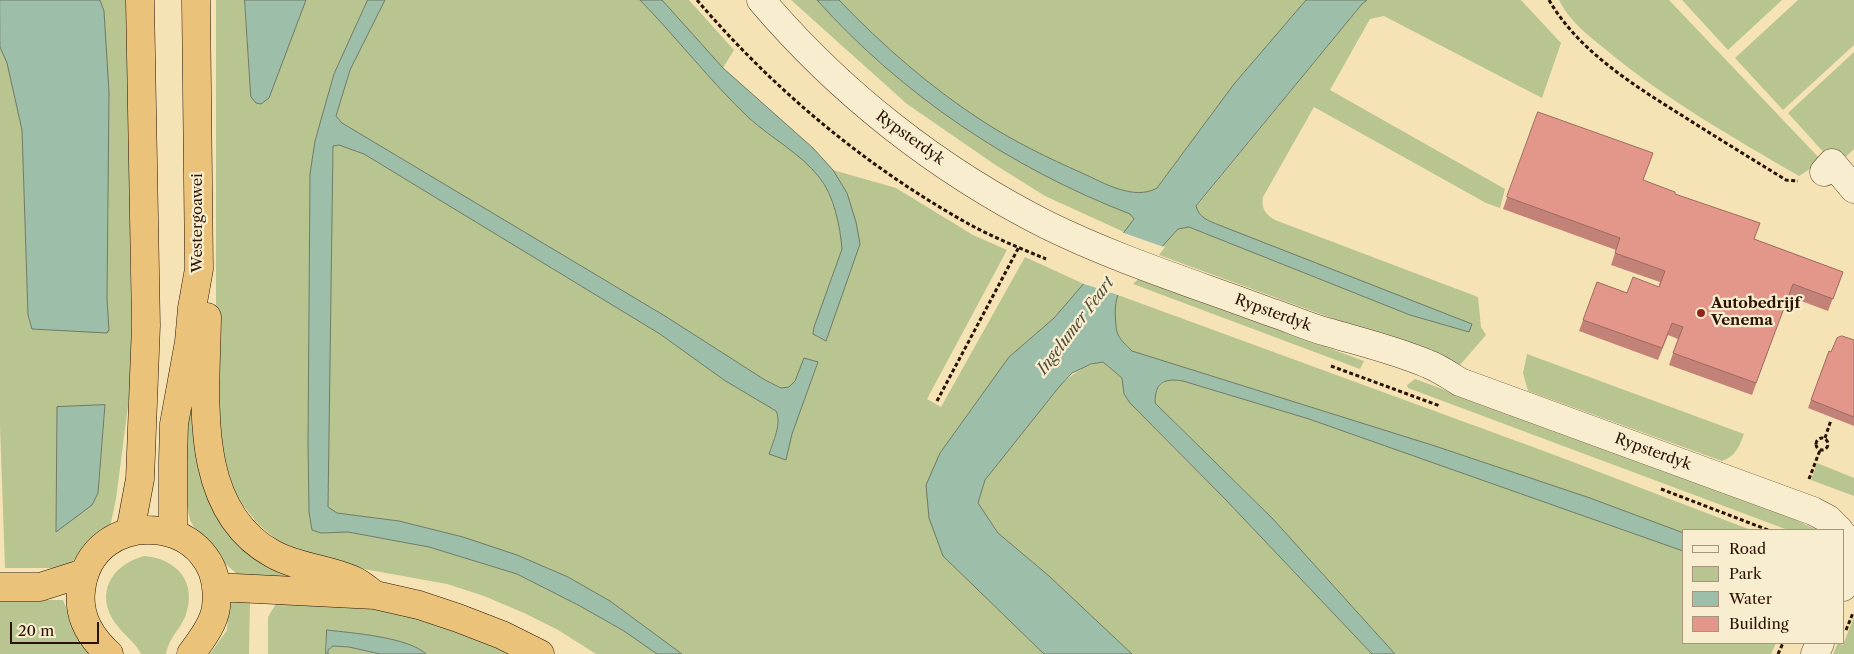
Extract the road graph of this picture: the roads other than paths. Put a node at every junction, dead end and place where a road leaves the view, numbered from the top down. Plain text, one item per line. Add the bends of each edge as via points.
1 (140, 0) edge
2 (196, 0) edge
3 (762, 0) edge
4 (1824, 172) road end
5 (1854, 188) edge
6 (200, 270) junction
7 (1839, 529) edge
8 (130, 532) junction
9 (173, 533) junction
10 (1846, 535) edge
11 (84, 573) junction
12 (1844, 583) edge
13 (0, 587) edge
14 (216, 587) junction
15 (374, 595) junction
16 (109, 654) edge
17 (191, 654) edge
18 (540, 654) edge

1 - 8 highway via 146,325 140,479
2 - 6 highway, Westergoawei
3 - 7 street, Rypsterdyk via 798,41 871,110 910,141 1024,212 1105,251 1325,332 1381,346 1430,364 1460,382 1813,511
4 - 5 street via 1832,163
6 - 9 highway, Westergoawei via 174,424
6 - 15 highway via 207,313 210,464 224,502 244,532 258,545 303,566 354,580
8 - 9 highway via 153,530
8 - 11 highway via 110,540 101,548
9 - 14 highway via 204,557 213,570
10 - 12 street via 1851,557
11 - 13 highway via 40,587
11 - 16 highway via 80,601 82,617 89,632
14 - 15 highway
14 - 17 highway via 216,608 211,624
15 - 18 highway via 458,618

